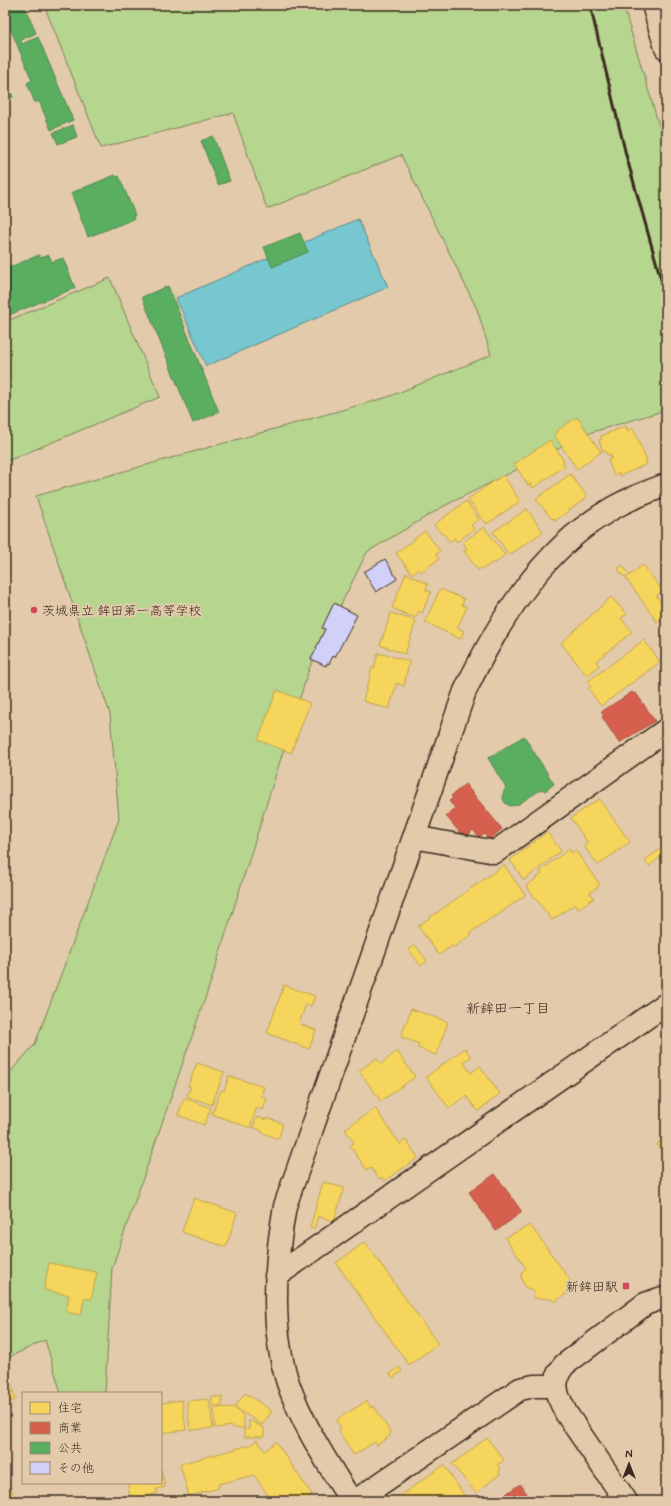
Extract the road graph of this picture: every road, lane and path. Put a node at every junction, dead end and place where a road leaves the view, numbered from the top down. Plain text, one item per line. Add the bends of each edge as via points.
1 (659, 10) edge
2 (666, 48) edge
3 (666, 485) edge
4 (666, 730) edge
5 (414, 837) junction
6 (666, 1004) edge
7 (276, 1276) junction
8 (666, 1298) edge
9 (556, 1386) junction
10 (352, 1501) edge
11 (355, 1501) edge
12 (626, 1501) edge

1 - 2 street
3 - 5 street via 609,510 580,529 552,556 511,606 494,633 465,691
4 - 5 street via 495,852
5 - 7 street via 285,1206
6 - 7 street
7 - 10 street via 280,1345 288,1383 318,1447
8 - 9 street via 645,1304 564,1365 558,1374
9 - 11 street via 520,1389
9 - 12 street via 566,1413

